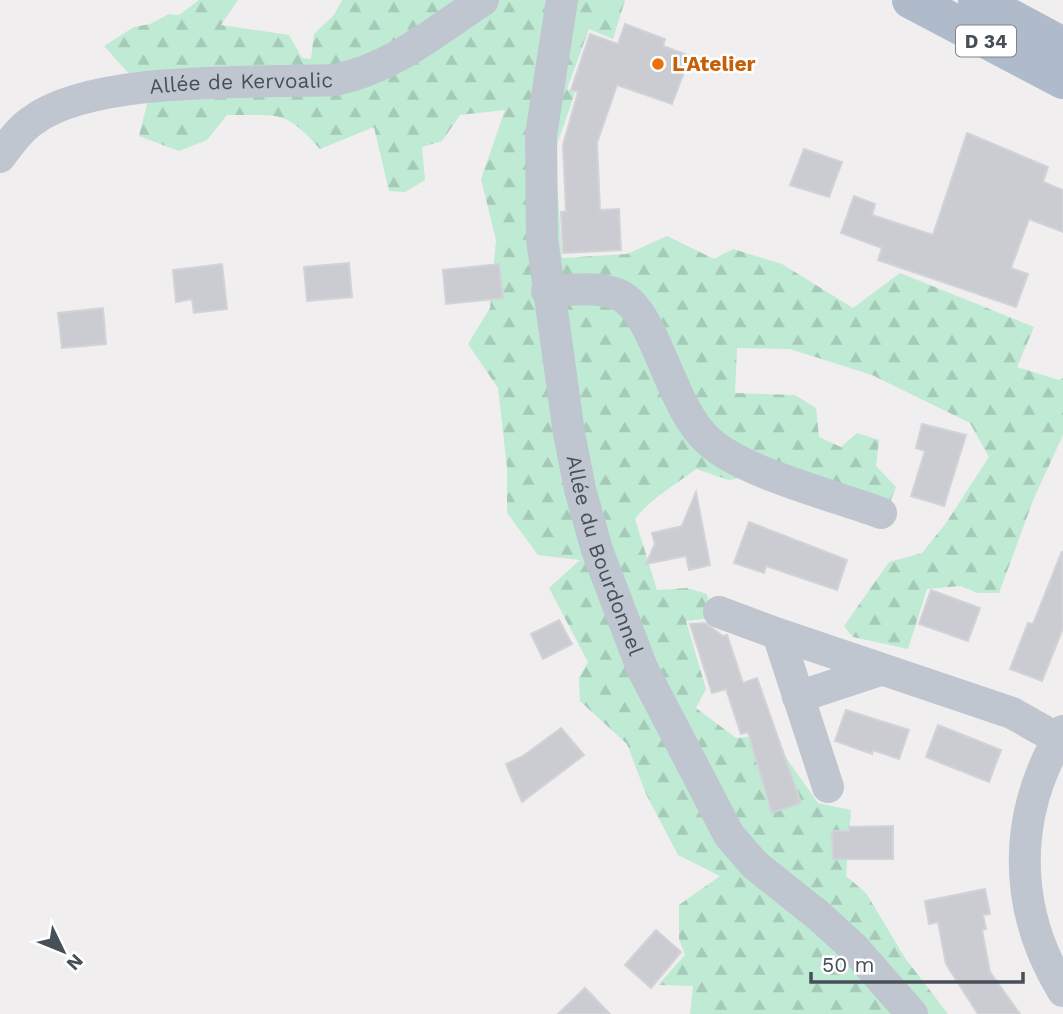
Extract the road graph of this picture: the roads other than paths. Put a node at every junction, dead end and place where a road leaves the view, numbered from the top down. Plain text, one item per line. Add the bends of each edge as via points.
1 (483, 0) edge
2 (562, 0) edge
3 (911, 0) edge
4 (977, 0) edge
5 (1063, 46) edge
6 (1063, 80) edge
7 (0, 157) edge
8 (547, 290) junction
9 (881, 513) dead end
10 (719, 611) dead end
11 (778, 634) junction
12 (880, 670) junction
13 (799, 696) junction
14 (1061, 735) edge
15 (828, 787) dead end
16 (1063, 991) edge
17 (912, 1014) edge

1 - 7 street, Allée de Kervoalic via 366,74 335,80 116,90 52,109 32,121
2 - 8 street, Allée du Bourdonnel via 541,135 539,181
3 - 6 main road, D 34
4 - 5 main road, D 34
8 - 9 street via 587,289 628,299 646,322 692,426 715,447 739,461
8 - 17 street, Allée du Bourdonnel via 569,433 588,519 620,615 666,716 716,815 741,851 853,947
10 - 11 street
11 - 12 street
11 - 13 street
12 - 13 street
12 - 14 street via 1012,713
13 - 15 street
14 - 16 street via 1038,779 1024,856 1029,914 1043,955

